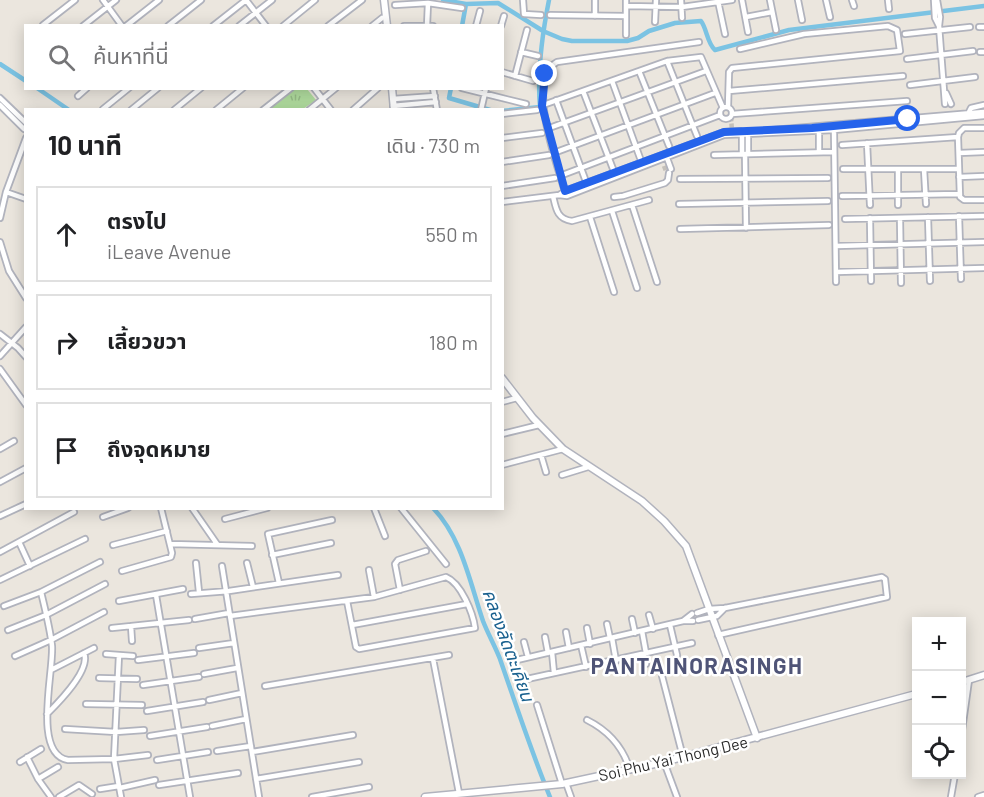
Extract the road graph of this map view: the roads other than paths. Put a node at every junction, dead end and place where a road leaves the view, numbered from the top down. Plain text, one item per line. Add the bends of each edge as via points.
1 (75, 0) edge
2 (103, 0) edge
3 (116, 0) edge
4 (159, 0) edge
5 (201, 0) edge
6 (246, 0) edge
7 (272, 0) edge
8 (315, 0) edge
9 (363, 0) edge
10 (384, 0) edge
11 (523, 0) edge
12 (595, 0) edge
13 (656, 0) edge
14 (681, 0) edge
15 (732, 0) edge
16 (742, 0) edge
17 (770, 0) edge
18 (798, 0) edge
19 (826, 0) edge
20 (852, 0) edge
21 (888, 0) edge
22 (718, 2) edge
23 (428, 3) junction
24 (626, 3) edge
25 (936, 3) edge
26 (395, 5) dead end
27 (854, 6) dead end
28 (108, 7) junction
29 (656, 7) junction
30 (682, 7) junction
31 (462, 8) dead end
32 (889, 9) dead end
33 (480, 11) dead end
34 (772, 12) junction
35 (256, 13) junction
36 (541, 15) dead end
37 (550, 15) dead end
38 (504, 16) dead end
39 (595, 16) junction
40 (626, 16) junction
41 (746, 17) junction
42 (830, 17) dead end
43 (382, 18) dead end
44 (682, 18) dead end
45 (802, 20) dead end
46 (655, 22) dead end
47 (44, 24) edge
48 (86, 24) edge
49 (122, 24) edge
50 (127, 24) edge
51 (171, 24) edge
52 (216, 24) edge
53 (242, 24) edge
54 (264, 24) edge
55 (285, 24) edge
56 (331, 24) edge
57 (374, 24) edge
58 (387, 24) edge
59 (429, 24) edge
60 (477, 24) edge
61 (502, 24) edge
62 (970, 27) dead end
63 (939, 28) junction
64 (527, 30) dead end
65 (776, 30) dead end
66 (748, 32) dead end
67 (725, 34) dead end
68 (905, 34) dead end
69 (626, 35) dead end
70 (699, 42) dead end
71 (740, 49) dead end
72 (972, 51) dead end
73 (521, 52) junction
74 (941, 55) junction
75 (538, 56) dead end
76 (907, 59) dead end
77 (667, 61) junction
78 (639, 71) junction
79 (706, 71) junction
80 (504, 73) edge
81 (515, 76) junction
82 (903, 76) dead end
83 (975, 77) dead end
84 (534, 81) dead end
85 (612, 81) junction
86 (944, 81) junction
87 (675, 83) junction
88 (910, 85) dead end
89 (85, 90) edge
90 (127, 90) edge
91 (156, 90) edge
92 (199, 90) edge
93 (241, 90) edge
94 (288, 90) edge
95 (315, 90) edge
96 (333, 90) edge
97 (376, 90) edge
98 (392, 90) edge
99 (434, 90) edge
100 (485, 91) edge
101 (583, 91) junction
102 (729, 91) junction
103 (648, 93) junction
104 (716, 93) junction
105 (78, 96) dead end
106 (435, 96) junction
107 (0, 99) edge
108 (322, 99) junction
109 (556, 100) junction
110 (907, 101) dead end
111 (436, 102) junction
112 (526, 104) dead end
113 (546, 104) dead end
114 (620, 104) junction
115 (0, 105) edge
116 (393, 105) edge
117 (685, 105) junction
118 (984, 105) edge
119 (104, 108) edge
120 (133, 108) edge
121 (176, 108) edge
122 (218, 108) edge
123 (266, 108) edge
124 (311, 108) edge
125 (329, 108) edge
126 (355, 108) edge
127 (437, 108) edge
128 (481, 108) edge
129 (726, 108) junction
130 (537, 110) dead end
131 (592, 113) junction
132 (504, 114) edge
133 (732, 114) junction
134 (968, 114) junction
135 (984, 114) edge
136 (657, 115) junction
137 (17, 117) junction
138 (722, 117) junction
139 (949, 117) junction
140 (564, 123) junction
141 (628, 125) junction
142 (693, 126) junction
143 (24, 127) edge
144 (552, 127) dead end
145 (984, 128) edge
146 (819, 130) junction
147 (834, 130) junction
148 (724, 132) junction
149 (542, 133) dead end
150 (745, 134) junction
151 (600, 136) junction
152 (697, 136) dead end
153 (665, 137) junction
154 (958, 137) junction
155 (504, 138) edge
156 (24, 143) edge
157 (867, 143) junction
158 (842, 145) dead end
159 (572, 146) junction
160 (669, 146) dead end
161 (636, 148) junction
162 (559, 151) dead end
163 (819, 152) junction
164 (834, 152) junction
165 (984, 152) edge
166 (959, 153) junction
167 (745, 154) junction
168 (549, 155) dead end
169 (714, 155) dead end
170 (640, 158) dead end
171 (18, 159) junction
172 (609, 159) junction
173 (664, 159) junction
174 (24, 160) edge
175 (504, 162) edge
176 (664, 166) dead end
177 (581, 169) junction
178 (613, 169) dead end
179 (843, 169) dead end
180 (870, 169) junction
181 (898, 169) junction
182 (924, 169) junction
183 (959, 169) junction
184 (565, 174) dead end
185 (984, 176) edge
186 (959, 177) junction
187 (555, 178) dead end
188 (745, 178) junction
189 (828, 178) dead end
190 (585, 179) dead end
191 (680, 179) dead end
192 (504, 186) edge
193 (6, 192) junction
194 (566, 193) junction
195 (960, 194) junction
196 (898, 195) junction
197 (926, 195) junction
198 (556, 196) junction
199 (842, 196) dead end
200 (870, 196) junction
201 (614, 197) dead end
202 (24, 198) edge
203 (649, 200) dead end
204 (984, 200) edge
205 (828, 201) dead end
206 (504, 202) edge
207 (745, 203) junction
208 (679, 204) dead end
209 (926, 204) dead end
210 (632, 205) junction
211 (870, 205) dead end
212 (898, 205) dead end
213 (612, 211) junction
214 (959, 216) junction
215 (984, 216) edge
216 (590, 217) junction
217 (928, 217) junction
218 (0, 218) edge
219 (870, 218) junction
220 (900, 218) junction
221 (845, 219) dead end
222 (829, 225) dead end
223 (746, 228) junction
224 (680, 229) dead end
225 (0, 242) edge
226 (984, 242) edge
227 (960, 243) junction
228 (901, 244) junction
229 (929, 244) junction
230 (870, 245) junction
231 (836, 246) junction
232 (961, 268) junction
233 (984, 268) edge
234 (930, 269) junction
235 (901, 270) junction
236 (871, 271) junction
237 (836, 272) junction
238 (961, 279) dead end
239 (930, 281) dead end
240 (657, 282) dead end
241 (836, 282) dead end
242 (871, 282) dead end
243 (901, 283) dead end
244 (637, 288) dead end
245 (614, 292) dead end
246 (24, 295) edge
247 (24, 329) edge
248 (0, 334) edge
249 (11, 343) junction
250 (24, 355) edge
251 (0, 356) edge
252 (0, 369) edge
253 (504, 381) edge
254 (517, 398) junction
255 (504, 400) edge
256 (24, 402) edge
257 (539, 425) junction
258 (504, 434) edge
259 (14, 441) dead end
260 (0, 449) edge
261 (562, 449) junction
262 (542, 455) junction
263 (504, 464) edge
264 (588, 467) junction
265 (24, 469) edge
266 (546, 472) dead end
267 (562, 475) dead end
268 (0, 482) edge
269 (24, 505) edge
270 (122, 510) edge
271 (162, 510) edge
272 (193, 510) edge
273 (259, 510) edge
274 (375, 510) edge
275 (403, 510) edge
276 (74, 512) dead end
277 (0, 516) edge
278 (103, 517) dead end
279 (225, 519) dead end
280 (332, 520) dead end
281 (167, 531) junction
282 (385, 536) dead end
283 (85, 539) dead end
284 (20, 542) junction
285 (331, 543) dead end
286 (170, 544) junction
287 (217, 544) junction
288 (113, 545) dead end
289 (252, 546) dead end
290 (426, 551) dead end
291 (0, 552) edge
292 (272, 555) junction
293 (100, 562) dead end
294 (196, 563) dead end
295 (247, 563) dead end
296 (446, 564) dead end
297 (30, 566) junction
298 (222, 566) dead end
299 (369, 570) dead end
300 (122, 571) dead end
301 (338, 574) dead end
302 (0, 580) edge
303 (279, 583) junction
304 (105, 584) dead end
305 (253, 587) junction
306 (183, 589) dead end
307 (400, 590) junction
308 (41, 591) junction
309 (226, 591) junction
310 (200, 592) junction
311 (191, 594) dead end
312 (156, 595) junction
313 (374, 597) junction
314 (119, 601) dead end
315 (347, 601) junction
316 (467, 604) junction
317 (4, 606) dead end
318 (725, 608) junction
319 (709, 609) junction
320 (104, 612) dead end
321 (46, 615) junction
322 (230, 615) junction
323 (649, 615) dead end
324 (711, 617) junction
325 (195, 618) dead end
326 (632, 618) dead end
327 (189, 620) dead end
328 (682, 621) junction
329 (161, 624) junction
330 (608, 624) dead end
331 (352, 625) junction
332 (670, 625) junction
333 (131, 626) junction
334 (112, 628) dead end
335 (586, 628) dead end
336 (652, 629) junction
337 (8, 630) dead end
338 (566, 632) dead end
339 (642, 632) junction
340 (635, 633) junction
341 (718, 635) junction
342 (545, 637) dead end
343 (611, 638) junction
344 (51, 640) junction
345 (132, 641) dead end
346 (524, 642) dead end
347 (234, 643) junction
348 (692, 643) dead end
349 (590, 644) junction
350 (581, 645) junction
351 (675, 647) junction
352 (94, 648) dead end
353 (199, 648) dead end
354 (569, 648) junction
355 (84, 652) junction
356 (550, 652) junction
357 (194, 653) dead end
358 (106, 654) dead end
359 (645, 654) junction
360 (119, 655) junction
361 (15, 656) dead end
362 (133, 656) dead end
363 (449, 656) dead end
364 (677, 656) dead end
365 (166, 657) junction
366 (528, 657) junction
367 (433, 658) junction
368 (138, 660) dead end
369 (517, 660) dead end
370 (616, 661) junction
371 (646, 664) dead end
372 (586, 667) junction
373 (237, 668) junction
374 (51, 670) junction
375 (554, 673) junction
376 (984, 675) edge
377 (662, 676) dead end
378 (99, 678) dead end
379 (119, 679) junction
380 (527, 679) dead end
381 (137, 680) dead end
382 (969, 680) junction
383 (171, 681) junction
384 (966, 681) edge
385 (143, 685) dead end
386 (265, 686) dead end
387 (242, 693) junction
388 (912, 695) edge
389 (209, 700) dead end
390 (203, 702) dead end
391 (86, 704) dead end
392 (117, 705) junction
393 (142, 705) dead end
394 (537, 705) dead end
395 (175, 706) junction
396 (147, 711) dead end
397 (47, 714) junction
398 (246, 719) junction
399 (587, 720) dead end
400 (963, 725) edge
401 (65, 729) dead end
402 (144, 730) dead end
403 (179, 731) junction
404 (116, 732) junction
405 (353, 735) dead end
406 (150, 736) dead end
407 (757, 738) junction
408 (41, 749) dead end
409 (251, 749) junction
410 (217, 751) dead end
411 (208, 752) dead end
412 (148, 755) dead end
413 (183, 756) junction
414 (27, 757) junction
415 (683, 757) junction
416 (114, 759) junction
417 (157, 760) dead end
418 (20, 762) dead end
419 (359, 762) dead end
420 (664, 762) junction
421 (58, 767) dead end
422 (630, 770) junction
423 (238, 773) dead end
424 (38, 779) junction
425 (256, 779) junction
426 (954, 779) edge
427 (155, 780) dead end
428 (187, 781) junction
429 (562, 784) junction
430 (159, 785) dead end
431 (119, 787) junction
432 (369, 787) dead end
433 (100, 789) dead end
434 (356, 790) junction
435 (459, 793) junction
436 (92, 794) dead end
437 (480, 794) edge
438 (487, 794) edge
439 (984, 795) edge
440 (51, 797) edge
441 (59, 797) edge
442 (121, 797) edge
443 (190, 797) edge
444 (259, 797) edge
445 (312, 797) edge
446 (356, 797) edge
447 (425, 797) edge
448 (571, 797) edge
449 (677, 797) edge
450 (951, 797) edge
451 (978, 797) edge

1 - 47 street
2 - 28 street
3 - 28 street
4 - 50 street
5 - 51 street
6 - 35 street
6 - 52 street
7 - 35 street
8 - 55 street
9 - 56 street
10 - 58 street
11 - 36 street via 524,14
12 - 39 street
13 - 29 street
14 - 30 street
15 - 22 street
16 - 41 street
17 - 34 street
18 - 45 street
19 - 42 street
20 - 27 street
21 - 32 street
22 - 30 street
22 - 67 street
23 - 26 street
23 - 31 street
23 - 59 street
24 - 29 street
24 - 40 street
25 - 63 street
28 - 48 street
28 - 49 street
29 - 30 street
29 - 46 street
30 - 44 street
33 - 60 street
34 - 41 street
34 - 65 street
35 - 53 street
35 - 54 street
37 - 39 street
38 - 61 street
39 - 40 street
40 - 69 street
41 - 66 street
43 - 57 street
62 - 63 street
63 - 68 street
63 - 74 street
64 - 73 street
70 - 194 street via 552,65 545,74 542,106
71 - 102 street via 804,34 888,26 897,30 900,51 736,67 730,70
72 - 74 street
73 - 75 street
73 - 81 street
74 - 76 street
74 - 86 street
77 - 78 street
77 - 79 street via 701,57
77 - 87 street
78 - 85 street
78 - 103 street
79 - 87 street
79 - 104 street
80 - 81 street
81 - 84 street
82 - 102 street
83 - 86 street
85 - 101 street
85 - 114 street
86 - 88 street
86 - 139 street
87 - 103 street
87 - 117 street
89 - 105 street
90 - 119 street
91 - 120 street
92 - 121 street
93 - 122 street
94 - 123 street
95 - 108 street
96 - 108 street
97 - 126 street
98 - 116 street
99 - 106 street
100 - 112 street
100 - 128 street
101 - 109 street
101 - 131 street
102 - 129 street
103 - 114 street
103 - 136 street
104 - 117 street
104 - 129 street
106 - 111 street
106 - 116 street
107 - 137 street
108 - 124 street
108 - 125 street
109 - 113 street
109 - 140 street
110 - 133 street
111 - 116 street
111 - 127 street
114 - 131 street
114 - 141 street
115 - 137 street
117 - 136 street
117 - 142 street
118 - 134 street via 971,108
129 - 133 street
129 - 138 street
130 - 132 street
131 - 140 street
131 - 151 street
133 - 138 street
134 - 135 street
134 - 139 street
135 - 139 street
136 - 141 street
136 - 153 street
137 - 143 street
138 - 142 street
138 - 148 street
139 - 147 street
139 - 148 street
140 - 144 street
140 - 159 street
141 - 151 street
141 - 161 street
142 - 152 street
142 - 153 street
145 - 154 street via 964,128
146 - 147 street
146 - 150 street
146 - 163 street
147 - 164 street
148 - 194 street
149 - 155 street
150 - 167 street
150 - 173 street via 724,135
151 - 159 street
151 - 172 street
153 - 160 street
153 - 161 street
154 - 157 street
154 - 166 street
156 - 171 street
157 - 158 street
157 - 180 street
159 - 162 street
159 - 177 street
161 - 170 street
161 - 172 street
163 - 164 street
163 - 167 street
164 - 231 street
165 - 166 street
166 - 183 street
167 - 169 street
167 - 188 street
168 - 175 street
171 - 174 street
171 - 193 street
172 - 177 street
172 - 178 street
173 - 176 street
173 - 194 street
173 - 201 street via 670,171 665,183
177 - 184 street
177 - 190 street
179 - 180 street
180 - 181 street
180 - 200 street
181 - 182 street
181 - 196 street
182 - 183 street
182 - 197 street
183 - 186 street
185 - 186 street
186 - 195 street
187 - 192 street
188 - 189 street
188 - 191 street
188 - 207 street
193 - 202 street
193 - 218 street
194 - 198 street
195 - 197 street
195 - 204 street via 964,200
196 - 197 street
196 - 200 street
196 - 212 street
197 - 209 street
198 - 206 street
198 - 216 street via 558,214 566,220
199 - 200 street
200 - 211 street
203 - 210 street
205 - 207 street
207 - 208 street
207 - 223 street
210 - 213 street
210 - 240 street
213 - 216 street
213 - 244 street
214 - 215 street
214 - 217 street
214 - 227 street
216 - 245 street
217 - 220 street
217 - 229 street
219 - 220 street
219 - 221 street
219 - 230 street
220 - 228 street
222 - 223 street
223 - 224 street
225 - 246 street via 9,271
226 - 227 street
227 - 229 street
227 - 232 street
228 - 229 street
228 - 230 street
228 - 235 street
229 - 234 street
230 - 231 street
230 - 236 street
231 - 237 street
232 - 233 street
232 - 234 street
232 - 238 street
234 - 235 street
234 - 239 street
235 - 236 street
235 - 243 street
236 - 237 street
236 - 242 street
237 - 241 street
247 - 249 street
248 - 249 street
249 - 250 street
249 - 251 street
252 - 256 street
253 - 254 street
254 - 255 street
254 - 257 street
257 - 258 street
257 - 261 street
259 - 260 street
261 - 262 street
261 - 264 street
262 - 263 street
262 - 266 street
264 - 267 street
264 - 319 street via 642,501 674,532 689,553
265 - 268 street
269 - 277 street
270 - 278 street
271 - 281 street
272 - 287 street
273 - 279 street
274 - 282 street
275 - 296 street
276 - 284 street
280 - 292 street via 268,534
281 - 286 street
281 - 288 street
283 - 297 street
284 - 291 street
284 - 297 street
285 - 292 street
286 - 287 street
286 - 300 street via 171,557
287 - 289 street
290 - 307 street via 395,564
292 - 303 street
293 - 308 street
294 - 310 street
295 - 305 street
297 - 302 street
298 - 309 street
299 - 313 street
301 - 303 street
303 - 305 street
304 - 321 street
305 - 309 street
306 - 312 street
307 - 313 street
307 - 316 street via 449,578
308 - 317 street
308 - 321 street
309 - 310 street
309 - 322 street
310 - 311 street
312 - 314 street
312 - 329 street
313 - 315 street
315 - 322 street
315 - 331 street
316 - 331 street
316 - 331 street via 473,629 359,649
318 - 319 street
318 - 324 street
318 - 341 street via 882,576 888,593 887,597
319 - 324 street
319 - 328 street
320 - 344 street
321 - 337 street
321 - 344 street
322 - 325 street
322 - 347 street
323 - 336 street
324 - 328 street
324 - 341 street
326 - 340 street
327 - 329 street
328 - 332 street
329 - 333 street
329 - 365 street
330 - 343 street
332 - 336 street
332 - 351 street
333 - 334 street
333 - 345 street
335 - 349 street
336 - 339 street
338 - 354 street
339 - 340 street
339 - 359 street
340 - 343 street
341 - 407 street
342 - 356 street
343 - 349 street
343 - 370 street
344 - 361 street
344 - 374 street
346 - 366 street
347 - 353 street
347 - 373 street
348 - 351 street
349 - 350 street
350 - 354 street
350 - 372 street
351 - 359 street
351 - 364 street
352 - 355 street
354 - 356 street
355 - 374 street
355 - 397 street via 85,665
356 - 366 street
356 - 375 street
357 - 365 street
358 - 360 street
359 - 370 street
359 - 371 street
360 - 362 street
360 - 379 street
363 - 367 street
365 - 368 street
365 - 383 street
366 - 369 street
367 - 386 street
367 - 435 street
370 - 372 street
372 - 375 street
373 - 383 street
373 - 387 street
374 - 397 street
375 - 380 street
376 - 382 street
377 - 415 street
378 - 379 street
379 - 381 street
379 - 392 street
382 - 384 street
382 - 400 street
383 - 385 street
383 - 395 street
387 - 389 street
387 - 398 street
388 - 407 street, Soi Phu Yai Thong Dee
390 - 395 street
391 - 392 street
392 - 393 street
392 - 404 street
394 - 429 street
395 - 396 street
395 - 403 street
397 - 416 street via 50,742 60,759
398 - 403 street
398 - 409 street
399 - 422 street via 613,737
401 - 404 street
402 - 404 street
403 - 406 street
403 - 413 street
404 - 416 street
405 - 409 street
407 - 415 street, Soi Phu Yai Thong Dee
408 - 414 street
409 - 410 street
409 - 425 street
411 - 413 street
412 - 416 street
413 - 417 street
413 - 428 street
414 - 418 street
414 - 424 street
415 - 420 street, Soi Phu Yai Thong Dee
416 - 431 street
419 - 425 street
420 - 422 street, Soi Phu Yai Thong Dee
420 - 449 street
421 - 424 street
422 - 429 street, Soi Phu Yai Thong Dee
423 - 428 street
424 - 440 street
425 - 444 street
426 - 450 street
427 - 431 street
428 - 430 street
428 - 443 street
429 - 438 street, Soi Phu Yai Thong Dee
429 - 448 street
431 - 433 street
431 - 442 street
432 - 434 street
434 - 445 street
434 - 446 street
435 - 437 street, Soi Phu Yai Thong Dee
435 - 447 street, Soi Phu Yai Thong Dee
436 - 441 street via 79,785
437 - 438 street, Soi Phu Yai Thong Dee
439 - 451 street

